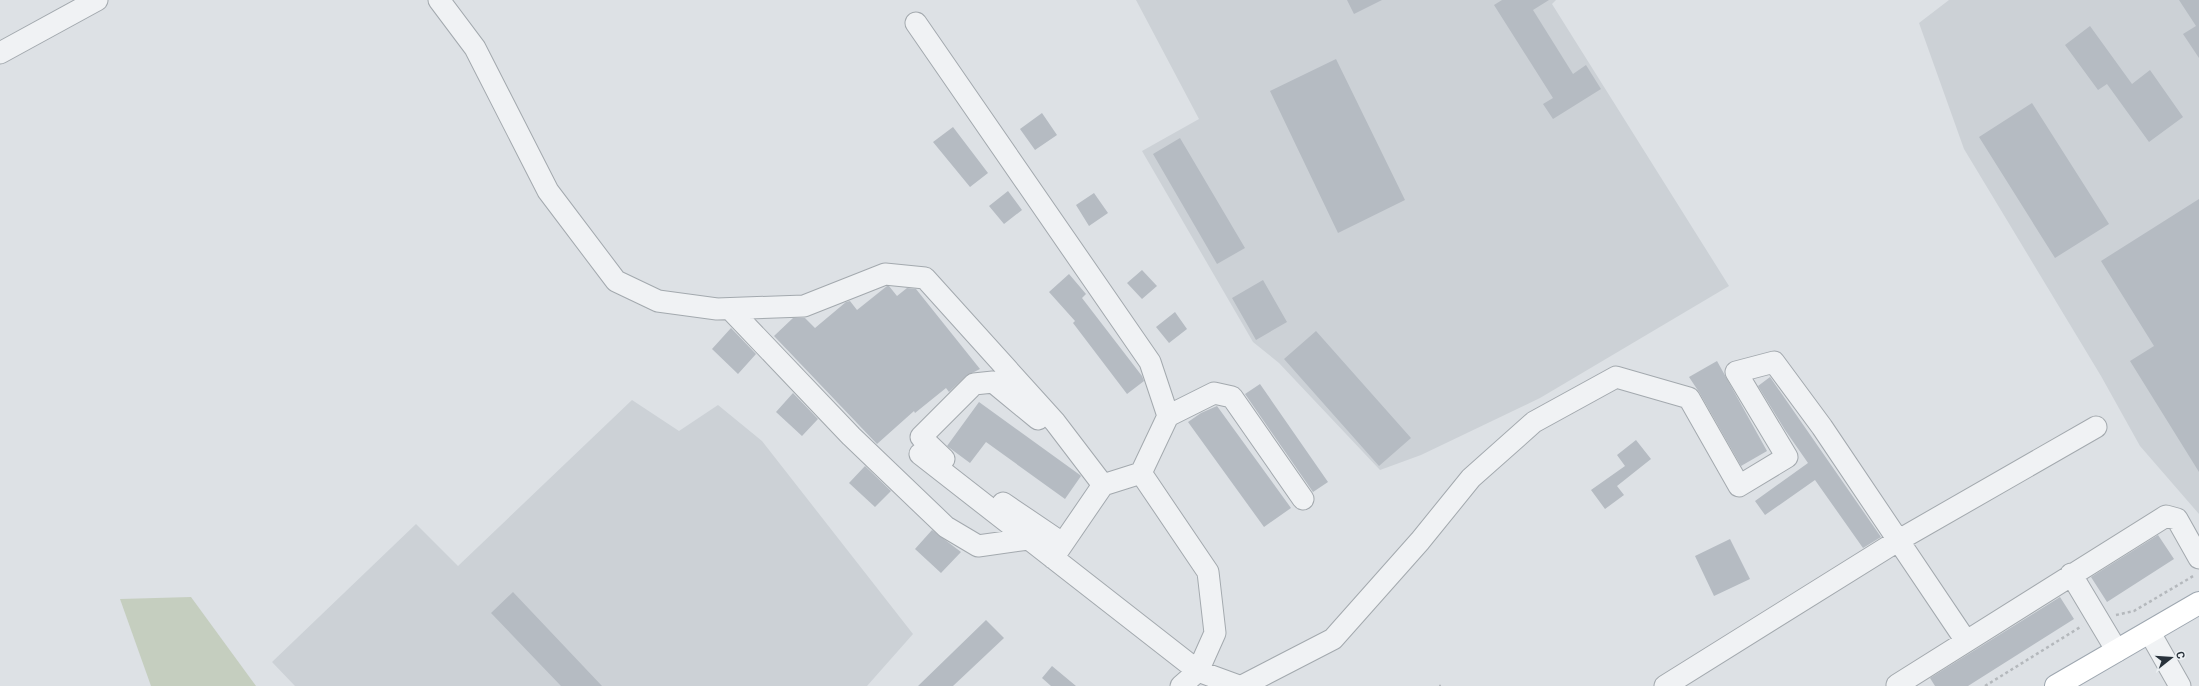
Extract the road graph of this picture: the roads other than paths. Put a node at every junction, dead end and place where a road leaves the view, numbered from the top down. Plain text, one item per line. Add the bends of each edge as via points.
1 (97, 0) edge
2 (439, 0) edge
3 (916, 23) dead end
4 (0, 53) edge
5 (730, 309) junction
6 (1168, 416) junction
7 (2096, 427) dead end
8 (1075, 448) junction
9 (920, 454) dead end
10 (1141, 473) junction
11 (1103, 485) junction
12 (1303, 499) dead end
13 (1028, 539) junction
14 (1900, 540) junction
15 (1058, 551) junction
16 (2199, 558) edge
17 (2071, 574) junction
18 (2199, 603) edge
19 (2150, 633) junction
20 (1966, 641) junction
21 (2117, 651) junction
22 (1198, 671) junction
23 (1249, 685) edge
24 (1181, 686) edge
25 (1665, 686) edge
26 (1897, 686) edge
27 (2056, 686) edge
28 (2180, 686) edge

1 - 4 street
2 - 5 street via 475,48 548,191 616,281 658,301
3 - 6 street via 1150,362
5 - 8 street via 804,306 885,274 925,278 1055,422
5 - 13 street via 850,436 946,527 978,546
6 - 10 street
6 - 12 street via 1214,393 1232,396
7 - 14 street
8 - 11 street
8 - 15 street via 993,382 974,384 921,437 960,473
9 - 13 street
10 - 11 street
10 - 22 street via 1208,572 1215,633
11 - 15 street
13 - 15 street
14 - 20 street
14 - 23 street via 1774,362 1736,372 1787,457 1739,486 1689,398 1616,377 1534,422 1471,478 1420,541 1333,639
14 - 25 street
15 - 22 street
16 - 17 street via 2177,519 2166,516
17 - 20 street
17 - 21 street
18 - 19 main road
19 - 21 main road
19 - 28 street
20 - 26 street
21 - 27 main road
22 - 23 street
22 - 24 street

